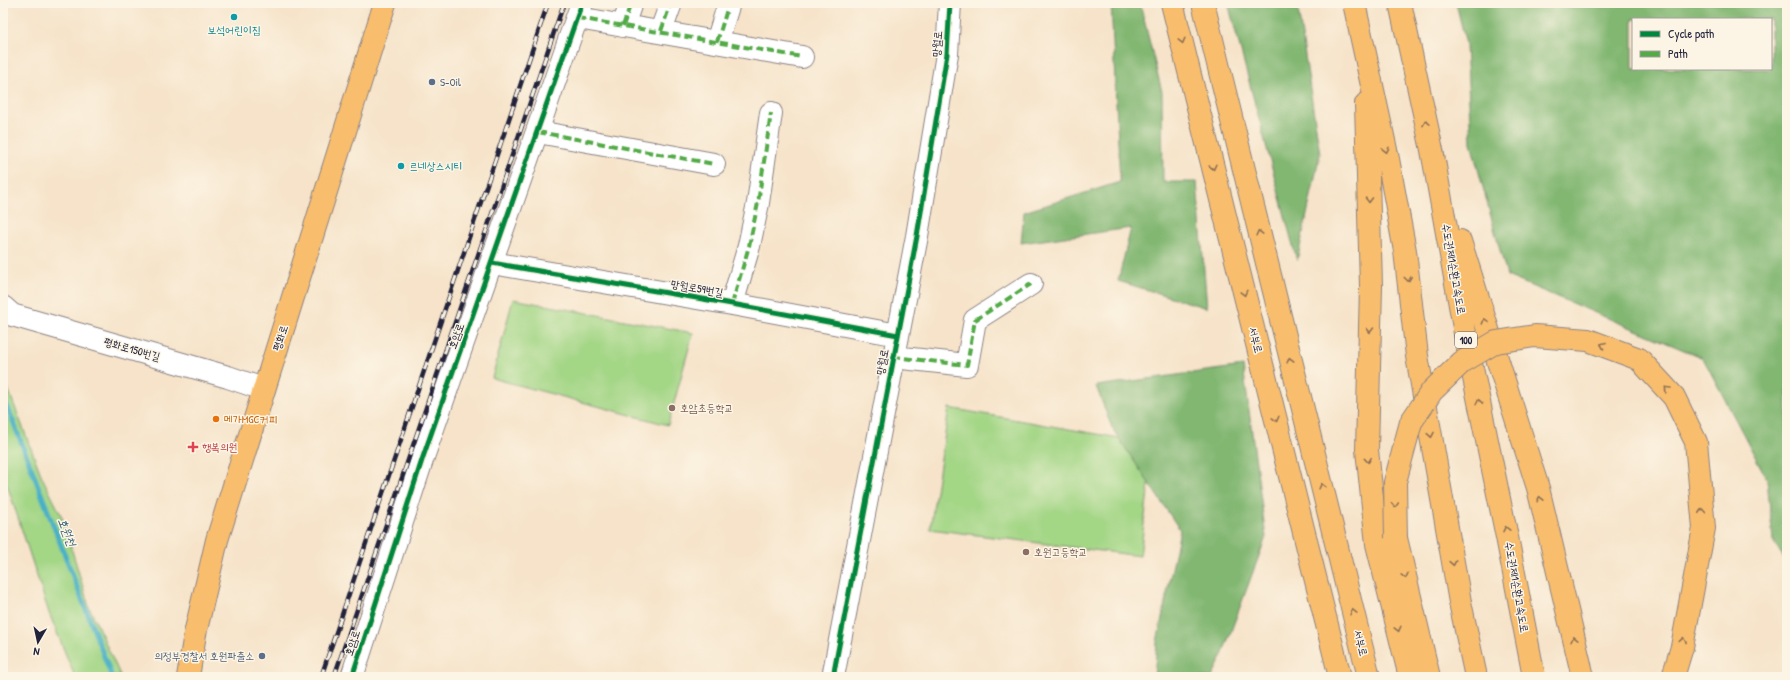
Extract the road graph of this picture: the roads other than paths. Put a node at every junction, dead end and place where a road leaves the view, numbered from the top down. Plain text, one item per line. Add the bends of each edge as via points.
1 (385, 3) edge
2 (631, 3) edge
3 (671, 3) edge
4 (729, 3) edge
5 (950, 3) edge
6 (1172, 3) edge
7 (1203, 3) edge
8 (1354, 3) edge
9 (1400, 3) edge
10 (580, 10) edge
11 (623, 26) junction
12 (661, 32) junction
13 (717, 42) junction
14 (1365, 49) junction
15 (802, 57) dead end
16 (771, 113) dead end
17 (538, 132) junction
18 (1432, 150) junction
19 (714, 164) dead end
20 (492, 263) junction
21 (1031, 284) dead end
22 (732, 304) junction
23 (3, 307) edge
24 (898, 335) junction
25 (893, 357) junction
26 (263, 389) junction
27 (188, 677) edge
28 (352, 677) edge
29 (833, 677) edge
30 (1340, 677) edge
31 (1369, 677) edge
32 (1410, 677) edge
33 (1429, 677) edge
34 (1476, 677) edge
35 (1534, 677) edge
36 (1583, 677) edge
37 (1673, 677) edge

1 - 26 main road, 평화로
2 - 11 street
3 - 12 street
4 - 13 street
5 - 24 street, 망월로 via 947,54
6 -> 30 main road, 서부로
31 -> 7 main road, 서부로
8 - 14 main road
18 -> 9 main road, 수도권제1순환고속도로 / 100
10 - 11 street
10 - 17 street, 호암로
11 - 12 street
12 - 13 street
13 - 15 street
14 -> 32 main road via 1371,286 1367,450 1377,544
14 -> 34 main road via 1405,251 1417,356 1460,602
16 - 22 street via 758,203 749,246
17 - 19 street
17 - 20 street, 호암로
35 -> 18 main road, 수도권제1순환고속도로 / 100 via 1467,344
36 -> 18 main road via 1538,488
20 - 22 street, 망월로59번길
20 - 28 street, 호암로 via 423,457
21 - 25 street via 975,320 967,365
22 - 24 street, 망월로59번길
23 - 26 street, 평화로150번길 via 12,315
24 - 25 street, 망월로
25 - 29 street, 망월로
26 - 27 main road, 평화로 via 217,540 195,634
37 -> 33 main road, bridge via 1682,647 1704,528 1696,442 1674,397 1639,359 1588,340 1535,336 1496,342 1462,362 1432,391 1411,422 1395,482 1396,538

